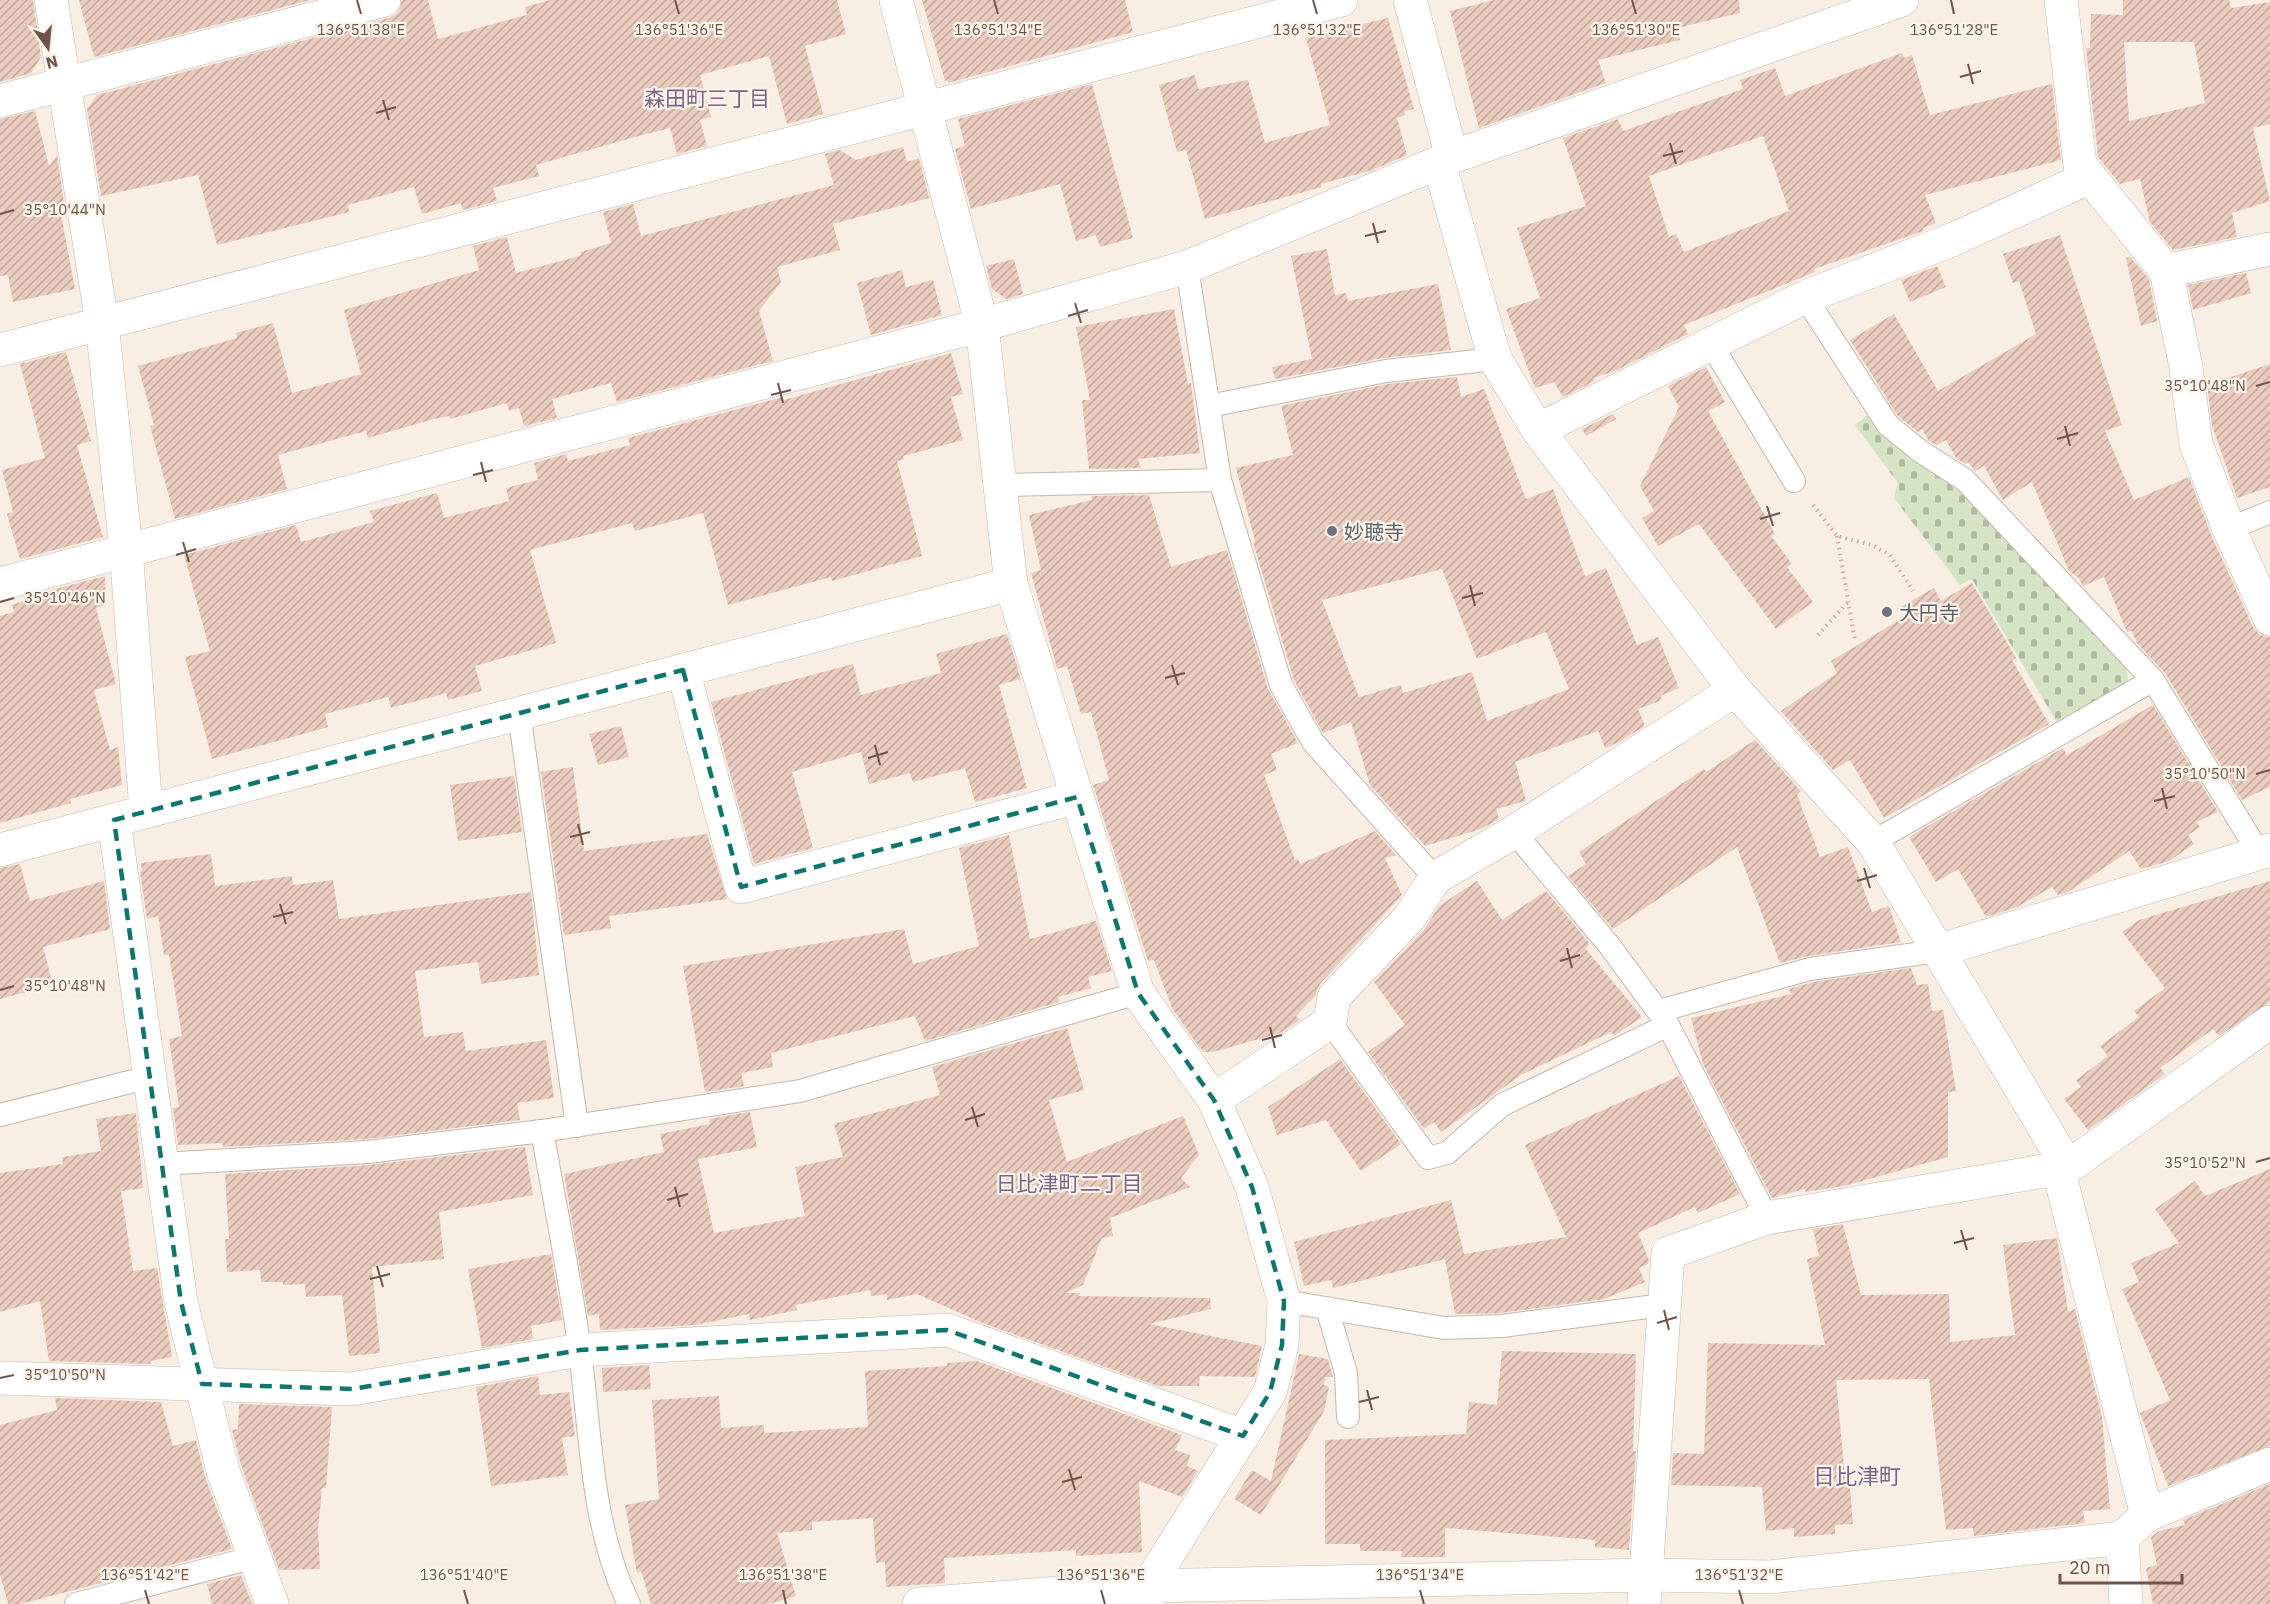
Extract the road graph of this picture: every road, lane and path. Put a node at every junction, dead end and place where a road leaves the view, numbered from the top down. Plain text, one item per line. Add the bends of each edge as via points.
1 (51, 0) edge
2 (384, 0) edge
3 (896, 0) edge
4 (1341, 0) edge
5 (1410, 0) edge
6 (1902, 0) edge
7 (2061, 0) edge
8 (66, 83) junction
9 (0, 100) edge
10 (925, 108) junction
11 (1446, 160) junction
12 (2090, 177) junction
13 (2270, 249) edge
14 (1187, 267) junction
15 (2166, 271) junction
16 (1805, 297) junction
17 (102, 323) junction
18 (982, 325) junction
19 (1711, 345) junction
20 (0, 350) edge
21 (1495, 359) junction
22 (1209, 406) junction
23 (1538, 430) junction
24 (1220, 480) junction
25 (1794, 481) dead end
26 (1000, 485) junction
27 (1812, 504) dead end
28 (2270, 512) edge
29 (2229, 529) junction
30 (1838, 536) junction
31 (126, 550) junction
32 (0, 584) edge
33 (1011, 584) junction
34 (1913, 591) dead end
35 (1849, 601) junction
36 (2270, 619) edge
37 (1818, 635) dead end
38 (1855, 641) dead end
39 (683, 670) junction
40 (2153, 680) junction
41 (1735, 690) junction
42 (519, 713) junction
43 (1077, 797) junction
44 (146, 810) junction
45 (114, 820) junction
46 (1514, 832) junction
47 (1873, 842) junction
48 (0, 850) edge
49 (2265, 851) edge
50 (1435, 878) junction
51 (1937, 951) junction
52 (1138, 993) junction
53 (1664, 1018) junction
54 (1330, 1022) junction
55 (2270, 1022) edge
56 (149, 1077) junction
57 (1214, 1100) junction
58 (0, 1115) edge
59 (577, 1126) junction
60 (542, 1131) junction
61 (161, 1164) junction
62 (2062, 1168) junction
63 (1767, 1218) junction
64 (1284, 1301) junction
65 (1663, 1305) junction
66 (1327, 1308) junction
67 (580, 1350) junction
68 (0, 1378) edge
69 (202, 1384) junction
70 (1348, 1417) dead end
71 (1243, 1436) junction
72 (2270, 1464) edge
73 (2147, 1515) junction
74 (2122, 1538) junction
75 (255, 1557) junction
76 (1645, 1589) edge
77 (1148, 1595) edge
78 (76, 1604) edge
79 (272, 1604) edge
80 (629, 1604) edge
81 (919, 1604) edge
82 (2126, 1604) edge

1 - 8 street
2 - 8 street
3 - 10 street
4 - 10 street
5 - 11 street
6 - 11 street
7 - 12 street via 2080,165
8 - 9 street
8 - 17 street
10 - 17 street
10 - 18 street
11 - 14 street
11 - 21 street
12 - 15 street
12 - 16 street via 1954,239
13 - 15 street
14 - 18 street
14 - 22 lane
15 - 29 street via 2186,367 2196,444
16 - 19 street
16 - 40 lane via 1888,425 1965,480
17 - 20 street
17 - 31 street
18 - 26 street
18 - 31 street
19 - 23 street
19 - 25 lane
21 - 22 lane via 1386,370
21 - 23 street
22 - 24 lane
23 - 41 street
24 - 26 lane
24 - 50 lane via 1287,695 1313,742
26 - 33 street
27 - 30 path
28 - 29 lane
29 - 36 street
30 - 34 path via 1872,545 1890,555
30 - 35 path
31 - 32 street
31 - 44 street
33 - 39 street
33 - 43 street
35 - 37 path
35 - 38 path
39 - 42 street
39 - 43 street via 741,887
40 - 47 lane
40 - 49 lane
41 - 46 street
41 - 47 street
42 - 44 street
42 - 59 lane
43 - 52 street
44 - 45 street
45 - 48 street
45 - 56 street
46 - 50 street
46 - 53 lane via 1609,945
47 - 51 street
49 - 51 street
50 - 54 street via 1410,917 1334,998
51 - 53 lane via 1810,969
51 - 62 street
52 - 57 street
52 - 59 lane via 800,1091
53 - 54 lane via 1502,1105 1447,1153 1428,1158
53 - 63 lane
54 - 57 street
55 - 62 street
56 - 58 lane
56 - 61 street
57 - 64 street via 1252,1187
59 - 60 lane
60 - 61 lane via 367,1152
60 - 67 lane
61 - 69 street via 181,1302
62 - 63 street
62 - 73 street
63 - 65 street via 1668,1252
64 - 66 lane
64 - 71 street via 1282,1346 1270,1392
65 - 66 lane via 1502,1326 1444,1328
65 - 76 street
66 - 70 lane via 1346,1373
67 - 69 street via 352,1389
67 - 71 street via 947,1330
67 - 80 lane via 593,1479 616,1578
68 - 69 street
69 - 75 street via 223,1471
71 - 77 street
72 - 73 street
73 - 74 street
74 - 76 street
74 - 82 street
75 - 78 lane
75 - 79 street
76 - 77 street
77 - 81 street

